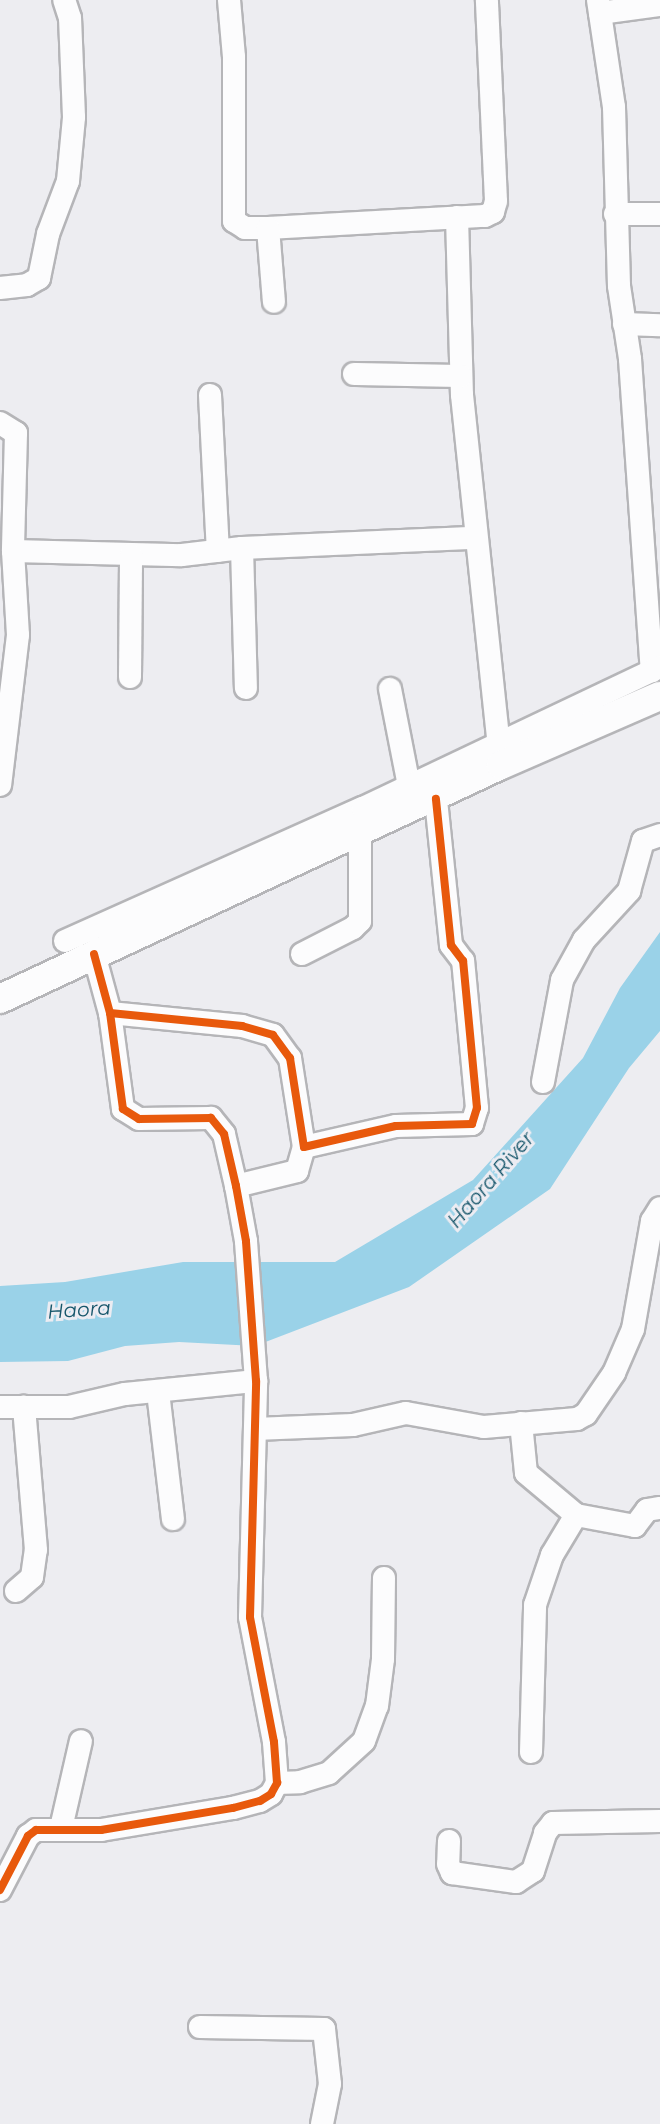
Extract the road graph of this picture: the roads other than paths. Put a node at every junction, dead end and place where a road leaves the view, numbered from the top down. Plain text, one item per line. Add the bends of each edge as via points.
1 (64, 0) edge
2 (229, 0) edge
3 (487, 0) edge
4 (660, 5) edge
5 (599, 6) edge
6 (615, 214) junction
7 (660, 214) edge
8 (457, 217) junction
9 (268, 228) junction
10 (0, 288) edge
11 (274, 302) dead end
12 (624, 324) junction
13 (660, 325) edge
14 (354, 375) dead end
15 (461, 376) junction
16 (210, 395) dead end
17 (0, 423) edge
18 (475, 538) junction
19 (242, 548) junction
20 (218, 551) junction
21 (131, 555) junction
22 (9, 561) edge
23 (130, 677) dead end
24 (657, 678) edge
25 (246, 688) dead end
26 (390, 689) dead end
27 (500, 754) junction
28 (0, 785) edge
29 (409, 786) junction
30 (436, 799) junction
31 (360, 833) junction
32 (660, 835) edge
33 (65, 941) dead end
34 (94, 954) junction
35 (302, 954) dead end
36 (0, 999) edge
37 (110, 1013) junction
38 (543, 1082) dead end
39 (304, 1147) junction
40 (236, 1186) junction
41 (660, 1208) edge
42 (255, 1381) junction
43 (158, 1392) junction
44 (0, 1407) edge
45 (24, 1407) junction
46 (521, 1423) junction
47 (255, 1429) junction
48 (660, 1508) edge
49 (576, 1515) junction
50 (173, 1519) dead end
51 (384, 1578) dead end
52 (16, 1591) dead end
53 (81, 1741) dead end
54 (531, 1752) dead end
55 (276, 1783) junction
56 (660, 1821) edge
57 (61, 1828) junction
58 (449, 1841) dead end
59 (0, 1890) edge
60 (200, 2028) dead end
61 (322, 2124) edge

1 - 10 street via 70,18 74,117 68,181 48,234 39,278 27,285
2 - 9 street via 234,57 234,221 244,228
3 - 8 street via 496,201 490,214
4 - 5 street
5 - 6 street via 614,107
6 - 7 street
6 - 12 street
8 - 9 street
8 - 15 street
9 - 11 street
12 - 13 street
12 - 24 street
14 - 15 street
15 - 18 street
16 - 20 street
17 - 22 street via 16,433
18 - 19 street
18 - 27 street
19 - 20 street
19 - 25 street
20 - 21 street
21 - 22 street
21 - 23 street
22 - 28 street via 18,635
24 - 27 main road
26 - 29 street
27 - 29 street
27 - 30 main road
29 - 33 street
30 - 31 main road
30 - 39 street via 451,945 463,961 475,1121 460,1127 396,1126
31 - 34 main road
31 - 35 street via 360,921
32 - 38 street via 643,841 629,891 584,940 562,980
34 - 36 main road
34 - 37 street
37 - 39 street via 242,1026 273,1035 290,1058
37 - 40 street via 123,1109 139,1119 212,1118 224,1134
39 - 40 street via 297,1172
40 - 42 street via 246,1241
41 - 46 street via 652,1221 633,1329 614,1373 591,1408 577,1419
42 - 43 street
42 - 47 street
43 - 45 street via 125,1394 69,1407
43 - 50 street
44 - 45 street
45 - 52 street via 36,1550 32,1577
46 - 47 street via 468,1427 418,1413 352,1425
46 - 49 street via 526,1473
47 - 55 street via 250,1617 274,1742
48 - 49 street via 647,1510 635,1526
49 - 54 street via 552,1555 535,1605
51 - 55 street via 383,1659 377,1706 364,1741 329,1773 300,1782
53 - 57 street
55 - 57 street via 271,1794 260,1801 233,1808 101,1830
56 - 58 street via 553,1823 545,1833 533,1871 516,1882 452,1873 448,1864
57 - 59 street via 36,1830 28,1836
60 - 61 street via 324,2029 330,2084

